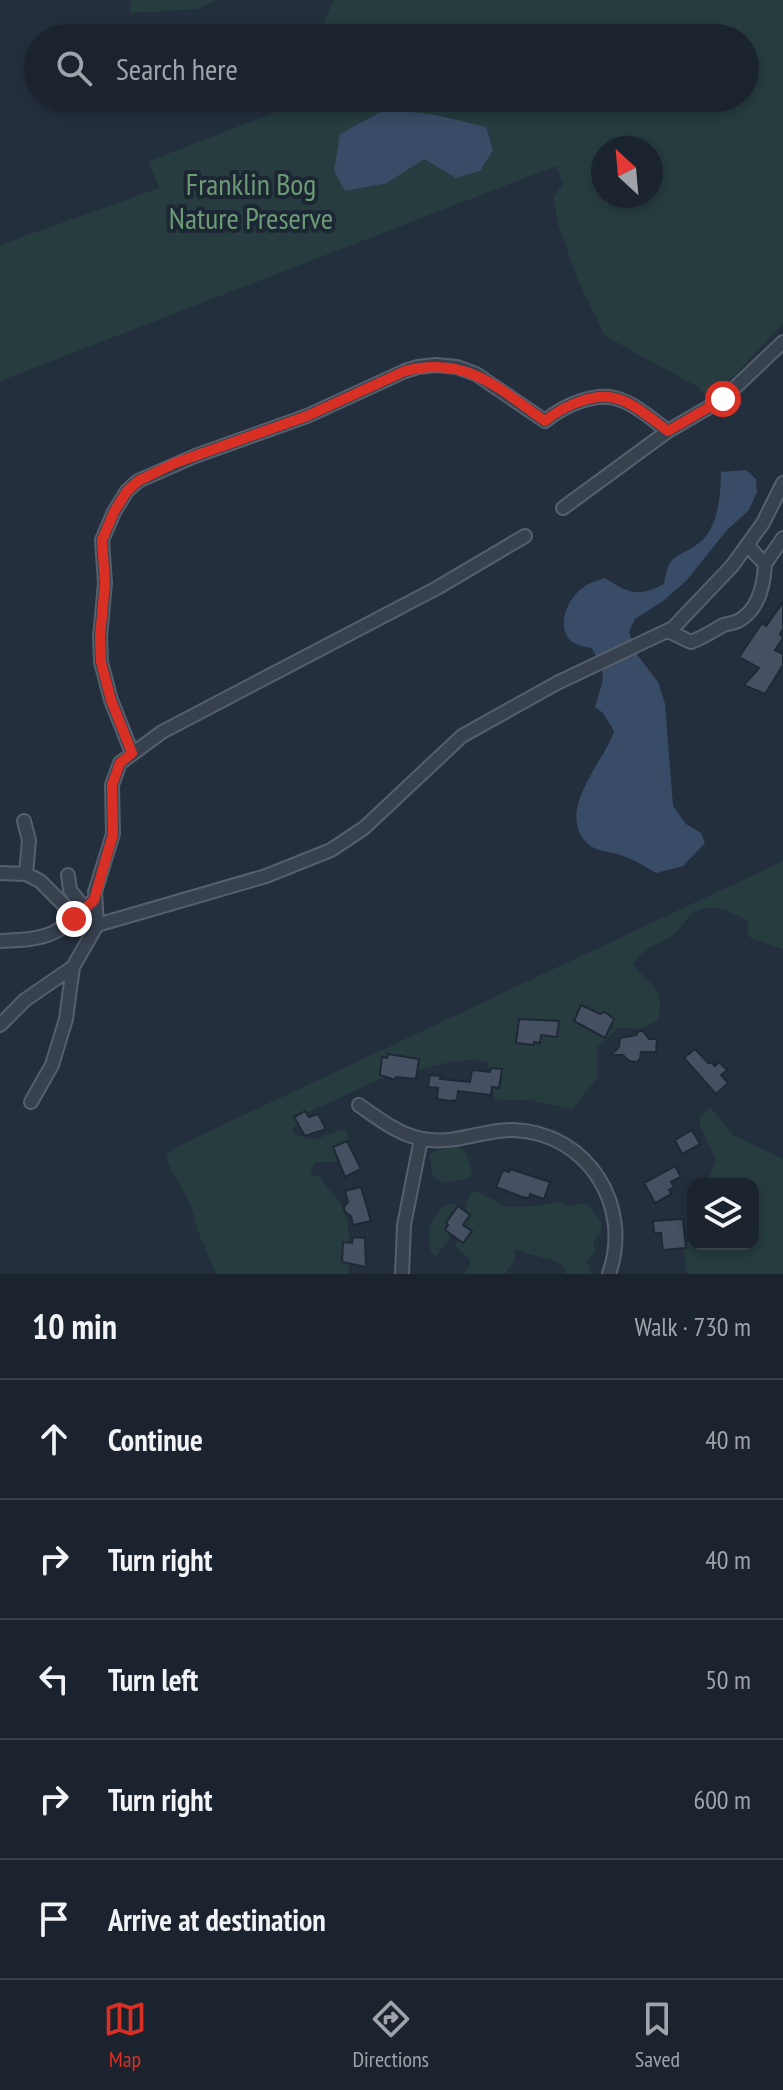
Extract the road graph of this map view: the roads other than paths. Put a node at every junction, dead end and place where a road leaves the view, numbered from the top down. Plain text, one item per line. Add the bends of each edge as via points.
1 (783, 342) edge
2 (668, 431) junction
3 (783, 483) edge
4 (563, 508) dead end
5 (525, 536) dead end
6 (783, 538) edge
7 (747, 545) junction
8 (765, 564) junction
9 (668, 631) junction
10 (132, 753) junction
11 (24, 821) dead end
12 (0, 873) edge
13 (26, 874) junction
14 (68, 875) dead end
15 (90, 905) junction
16 (68, 925) junction
17 (97, 925) junction
18 (0, 941) edge
19 (73, 967) junction
20 (0, 1025) edge
21 (31, 1102) dead end
22 (359, 1105) dead end
23 (421, 1139) junction
24 (402, 1274) edge
25 (609, 1274) edge

1 - 2 street via 723,399
2 - 4 street
2 - 10 street via 619,399 567,406 545,421 476,374 436,365 405,371 307,416 138,481 114,512 102,540 101,662
3 - 7 street
5 - 10 street
6 - 8 street
7 - 8 street
7 - 9 street
8 - 9 street via 760,595 748,614 691,642
9 - 17 street via 462,736 364,828 331,850 266,876
10 - 15 street via 120,763 112,785 113,834
11 - 13 street via 29,840
12 - 13 street
13 - 16 street via 64,905
14 - 15 street via 70,890
15 - 16 street
15 - 17 street
16 - 18 street via 50,936
17 - 19 street
19 - 20 street via 25,1000
19 - 21 street via 66,1019 52,1065
22 - 23 street
23 - 24 street via 404,1225
23 - 25 street via 525,1131 576,1152 599,1176 614,1210 616,1246

